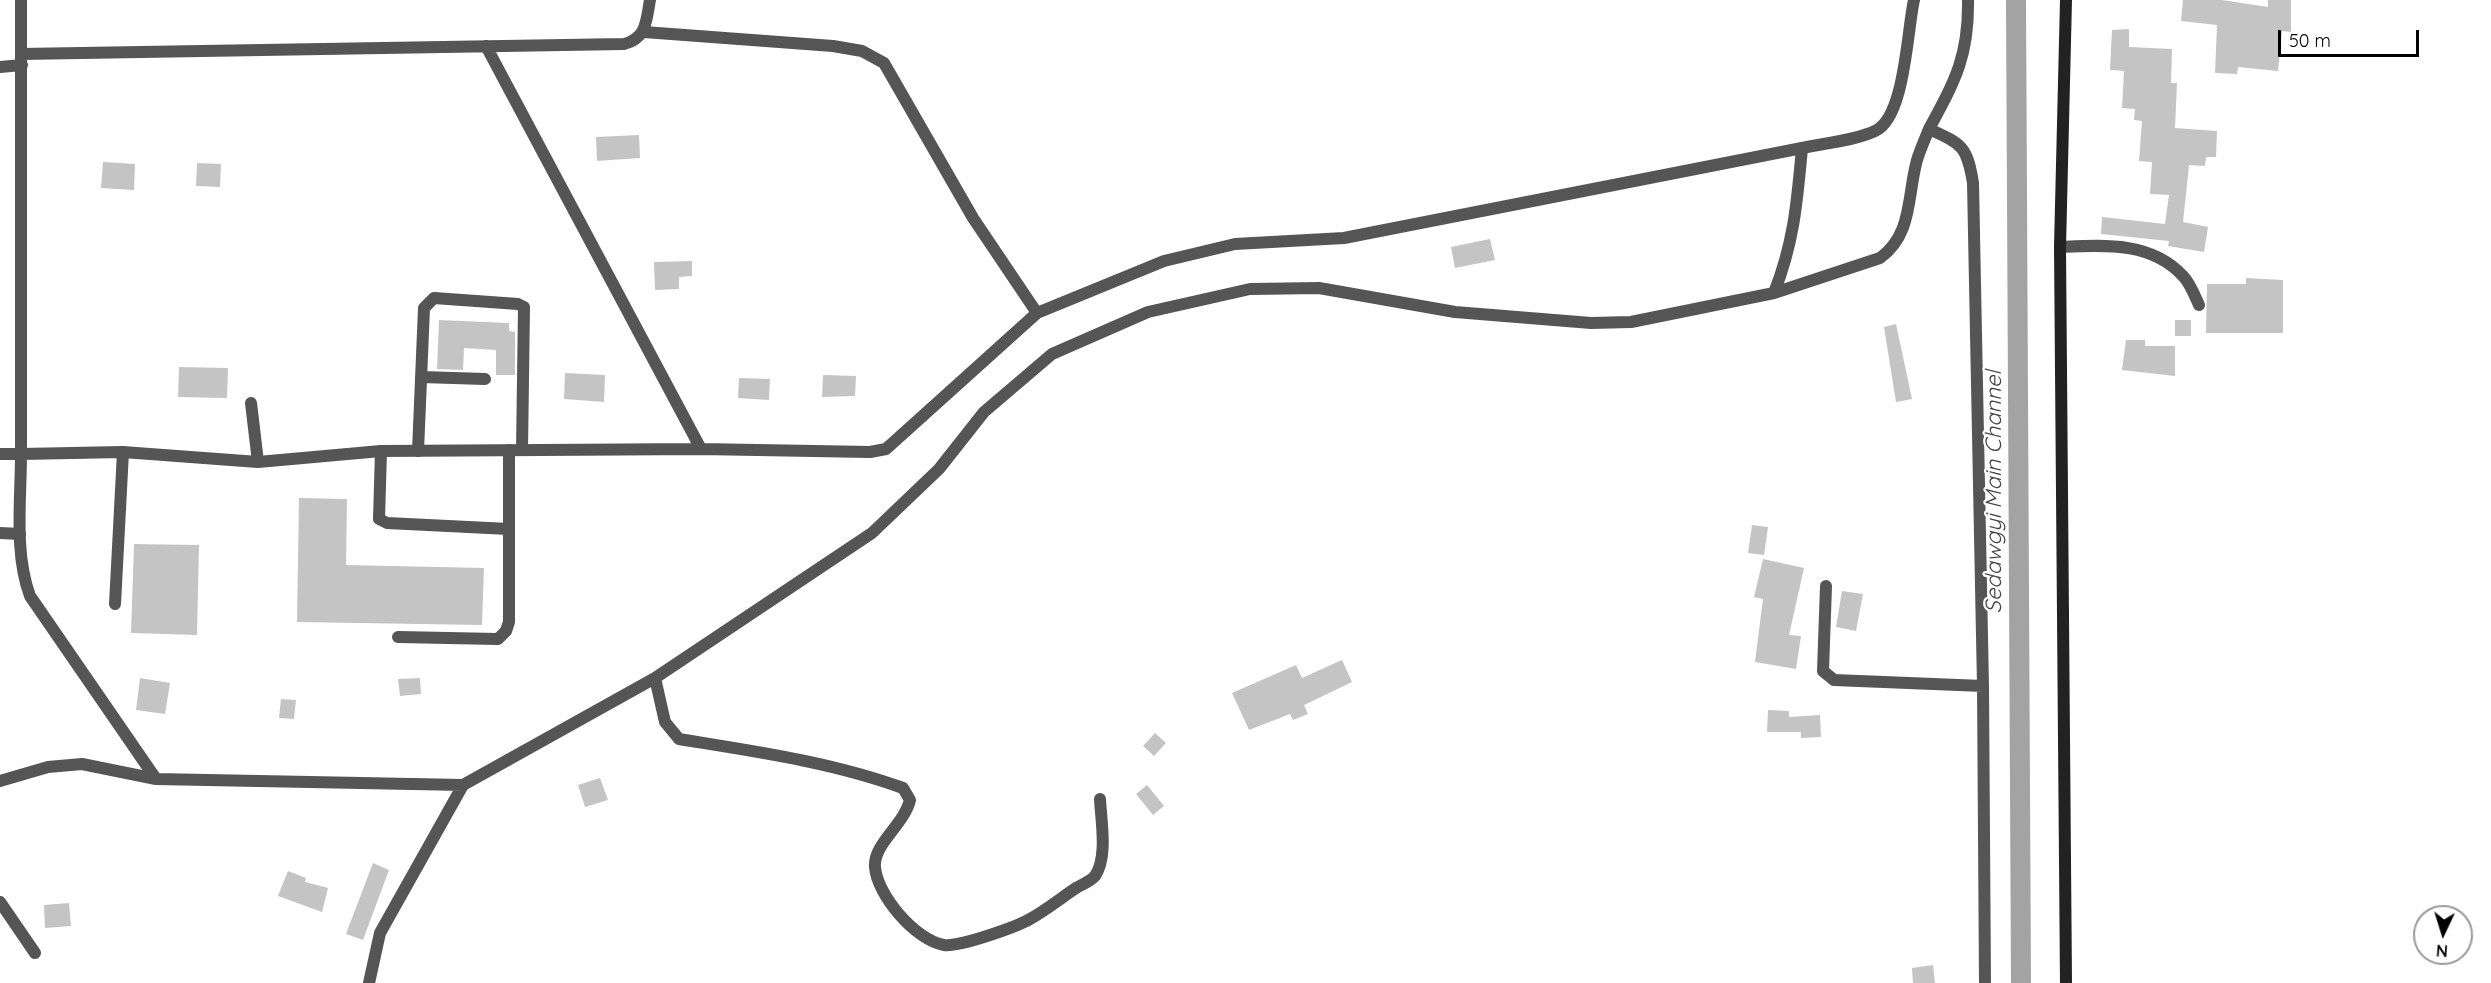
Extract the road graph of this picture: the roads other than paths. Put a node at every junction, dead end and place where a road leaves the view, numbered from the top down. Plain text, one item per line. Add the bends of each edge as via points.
1 (21, 0) edge
2 (650, 0) edge
3 (1914, 0) edge
4 (1968, 0) edge
5 (2066, 0) edge
6 (644, 32) junction
7 (486, 46) junction
8 (21, 60) junction
9 (0, 67) edge
10 (1929, 129) junction
11 (1802, 148) junction
12 (2060, 247) junction
13 (1774, 293) junction
14 (2199, 304) dead end
15 (1037, 313) junction
16 (421, 377) junction
17 (485, 379) dead end
18 (251, 403) dead end
19 (701, 449) junction
20 (509, 450) junction
21 (522, 450) junction
22 (381, 451) junction
23 (418, 451) junction
24 (123, 452) junction
25 (0, 454) edge
26 (21, 454) junction
27 (258, 462) junction
28 (509, 529) junction
29 (0, 533) edge
30 (20, 534) junction
31 (1826, 586) dead end
32 (115, 604) dead end
33 (398, 637) dead end
34 (656, 678) junction
35 (1983, 686) junction
36 (156, 779) junction
37 (0, 781) edge
38 (464, 785) junction
39 (1100, 800) dead end
40 (0, 902) edge
41 (35, 952) dead end
42 (369, 983) edge
43 (1985, 983) edge
44 (2066, 983) edge

1 - 8 street
2 - 6 street
3 - 11 street via 1892,115 1877,131
4 - 10 street via 1969,27 1958,75
5 - 12 street
6 - 7 street via 636,41 624,44
6 - 15 street via 833,46 862,51 884,63 974,218
7 - 8 street
7 - 19 street
8 - 9 street
8 - 26 street
10 - 13 street via 1917,161 1905,226 1892,249 1880,258
10 - 35 street via 1958,142 1969,160 1973,183
11 - 13 street via 1796,223
11 - 15 street via 1344,238 1235,244 1164,261
12 - 14 street via 2110,244 2134,248 2164,261 2184,276
12 - 44 street
13 - 34 street via 1631,322 1591,323 1455,312 1319,288 1250,289 1148,312 1052,354 984,412 939,469 872,533
15 - 19 street via 886,449
16 - 17 street
16 - 21 street via 424,308 429,301 434,298 524,307
16 - 23 street
18 - 27 street
19 - 21 street
20 - 21 street
20 - 23 street
20 - 28 street
22 - 23 street
22 - 27 street
22 - 28 street via 379,519 387,523
24 - 26 street
24 - 27 street
24 - 32 street
25 - 26 street
26 - 30 street
28 - 33 street via 509,622 498,639
29 - 30 street
30 - 36 street via 23,579 30,596
31 - 35 street via 1822,671 1828,677
34 - 38 street
34 - 39 street via 665,722 679,739 751,751 903,788 910,800 907,814 878,849 874,864 878,884 900,916 944,945 1029,920 1095,876 1100,859
35 - 43 street
36 - 37 street via 82,764 48,767
36 - 38 street
38 - 42 street via 380,933
40 - 41 street

